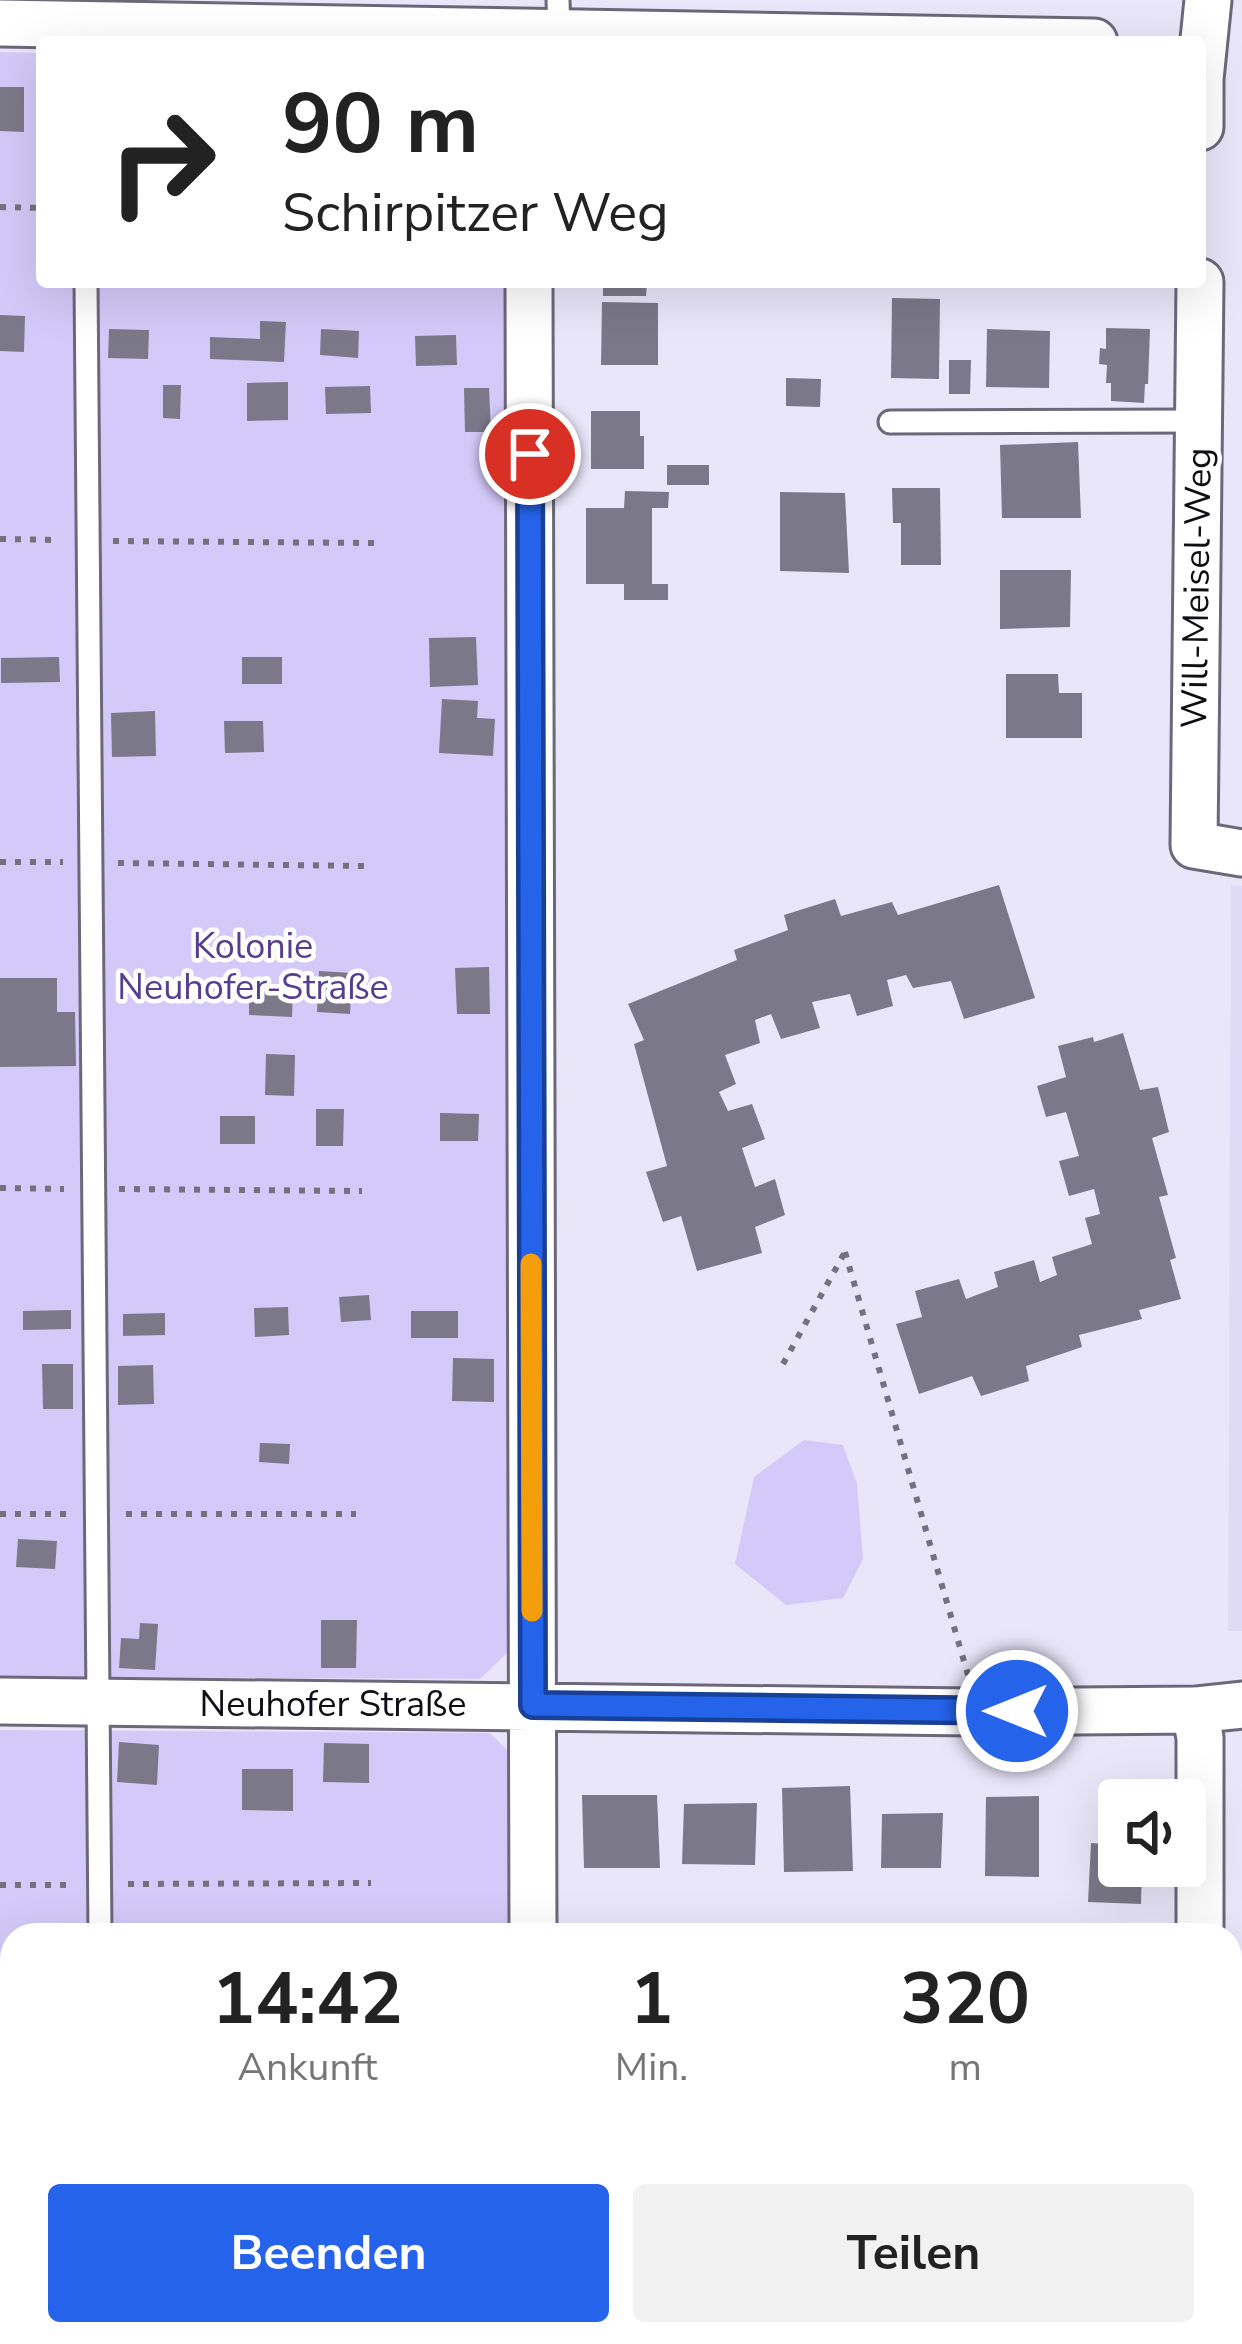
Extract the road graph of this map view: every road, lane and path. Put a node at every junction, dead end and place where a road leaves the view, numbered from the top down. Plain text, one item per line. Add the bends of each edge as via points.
1 (0, 23) edge
2 (543, 27) edge
3 (83, 33) edge
4 (1213, 33) edge
5 (874, 36) edge
6 (1206, 84) edge
7 (0, 207) edge
8 (36, 208) edge
9 (86, 288) edge
10 (529, 288) edge
11 (1200, 288) edge
12 (1199, 421) junction
13 (890, 422) dead end
14 (0, 539) edge
15 (88, 541) junction
16 (374, 544) dead end
17 (1242, 853) edge
18 (0, 862) edge
19 (91, 862) junction
20 (367, 866) dead end
21 (0, 1188) edge
22 (94, 1189) junction
23 (362, 1191) dead end
24 (783, 1364) dead end
25 (0, 1514) edge
26 (97, 1514) junction
27 (356, 1514) dead end
28 (0, 1701) edge
29 (98, 1702) junction
30 (533, 1705) junction
31 (1242, 1705) edge
32 (1195, 1709) junction
33 (973, 1712) junction
34 (371, 1883) dead end
35 (0, 1885) edge
36 (99, 1885) junction
37 (100, 1923) edge
38 (533, 1923) edge
39 (1200, 1923) edge

1 - 3 street
2 - 3 street
2 - 5 street
4 - 6 street
7 - 8 path
9 - 15 lane
10 - 30 street
11 - 12 street, Will-Meisel-Weg
12 - 13 lane
12 - 17 street, Will-Meisel-Weg via 1194,845
14 - 15 path
15 - 16 path
15 - 19 lane
18 - 19 path
19 - 20 path
19 - 22 lane
21 - 22 path
22 - 23 path
22 - 26 lane
24 - 33 path via 845,1252
25 - 26 path
26 - 27 path
26 - 29 lane
28 - 29 street, Neuhofer Straße
29 - 30 street, Neuhofer Straße
29 - 36 lane
30 - 33 street, Neuhofer Straße
30 - 38 street
31 - 32 street, Neuhofer Straße
32 - 33 street, Neuhofer Straße
32 - 39 street
34 - 36 path
35 - 36 path
36 - 37 lane

